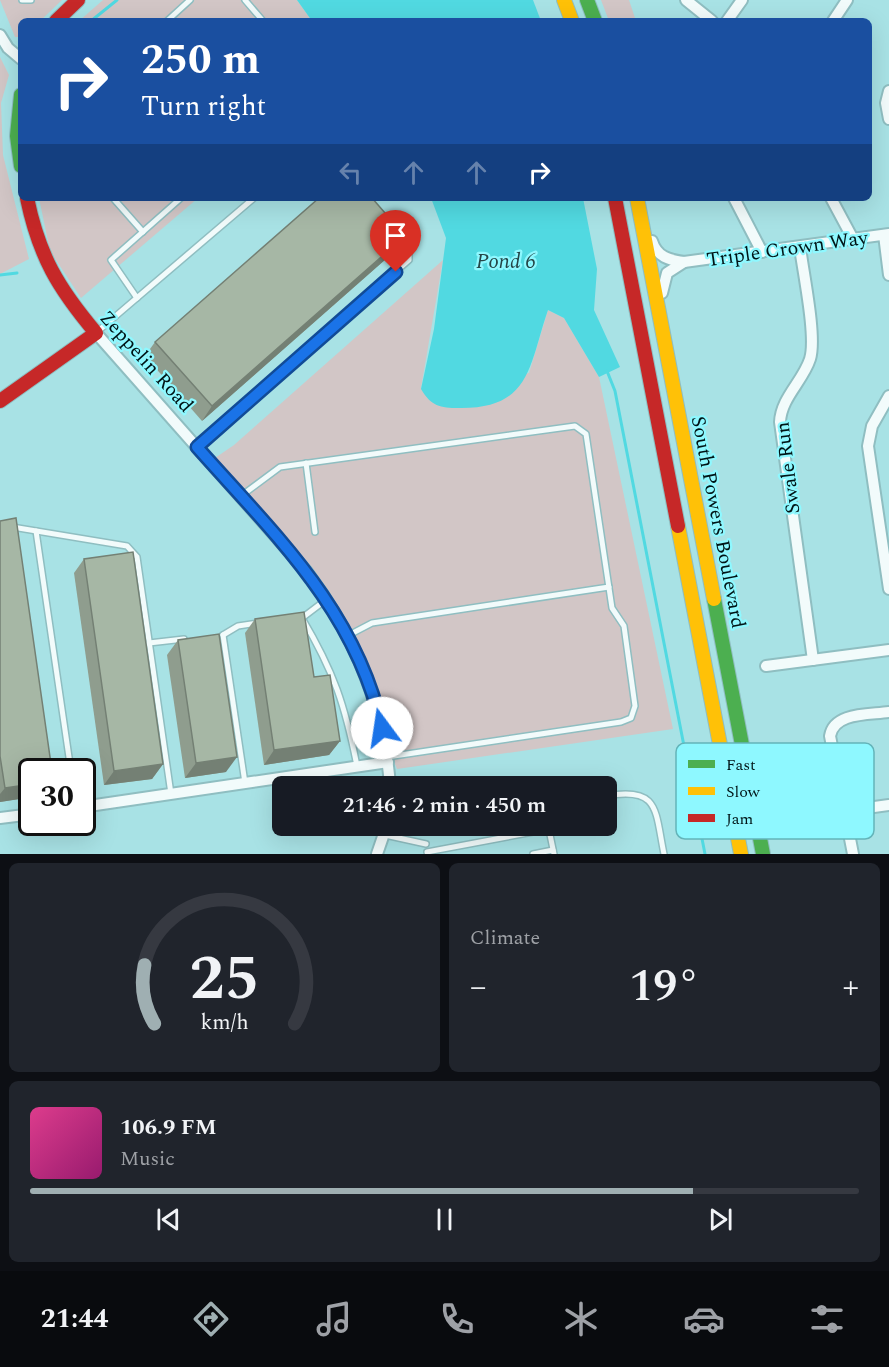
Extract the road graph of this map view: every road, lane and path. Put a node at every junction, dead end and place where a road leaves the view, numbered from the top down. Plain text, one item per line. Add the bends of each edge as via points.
1 (22, 0) edge
2 (31, 0) edge
3 (78, 0) edge
4 (190, 0) edge
5 (245, 0) edge
6 (564, 0) edge
7 (587, 0) edge
8 (686, 0) edge
9 (742, 0) edge
10 (847, 0) edge
11 (59, 18) edge
12 (170, 18) edge
13 (260, 18) edge
14 (571, 18) edge
15 (594, 18) edge
16 (708, 18) edge
17 (729, 18) edge
18 (835, 18) edge
19 (0, 35) edge
20 (18, 56) edge
21 (889, 91) edge
22 (889, 120) edge
23 (18, 126) edge
24 (18, 144) edge
25 (28, 201) edge
26 (116, 201) edge
27 (178, 201) edge
28 (250, 201) edge
29 (616, 201) edge
30 (640, 201) edge
31 (640, 201) edge
32 (736, 201) edge
33 (833, 201) edge
34 (143, 232) junction
35 (394, 233) edge
36 (886, 235) edge
37 (853, 239) junction
38 (800, 247) junction
39 (762, 252) junction
40 (684, 262) junction
41 (889, 275) edge
42 (137, 298) junction
43 (96, 333) junction
44 (670, 374) junction
45 (889, 396) edge
46 (0, 401) edge
47 (197, 447) junction
48 (306, 463) junction
49 (241, 496) junction
50 (0, 525) edge
51 (36, 531) junction
52 (315, 532) dead end
53 (609, 587) junction
54 (889, 590) edge
55 (327, 599) junction
56 (302, 618) junction
57 (291, 619) edge
58 (270, 622) edge
59 (223, 635) junction
60 (348, 635) junction
61 (213, 636) edge
62 (192, 639) edge
63 (149, 643) junction
64 (889, 650) edge
65 (813, 660) junction
66 (766, 666) dead end
67 (889, 712) edge
68 (720, 743) edge
69 (741, 743) edge
70 (831, 743) edge
71 (69, 758) edge
72 (388, 759) junction
73 (357, 768) junction
74 (389, 776) edge
75 (245, 784) junction
76 (171, 794) junction
77 (617, 794) edge
78 (96, 805) edge
79 (889, 805) edge
80 (874, 807) edge
81 (18, 816) edge
82 (0, 818) edge
83 (384, 836) edge
84 (403, 836) edge
85 (424, 836) edge
86 (507, 836) edge
87 (551, 836) edge
88 (738, 839) edge
89 (760, 839) edge
90 (850, 839) edge
91 (426, 844) junction
92 (554, 852) edge
93 (427, 853) edge
94 (377, 854) edge
95 (533, 854) edge
96 (664, 854) edge
97 (741, 854) edge
98 (763, 854) edge
99 (853, 854) edge

1 - 2 lane
3 - 11 main road
4 - 12 lane
5 - 13 lane
6 - 14 main road
7 - 15 main road
8 - 16 street
9 - 17 street
10 - 18 street
19 - 20 street
21 - 22 street
23 - 24 main road
25 - 43 main road, Zeppelin Road via 45,265 64,296
26 - 34 lane
27 - 34 lane
28 - 42 lane
29 - 68 main road, South Powers Boulevard
30 - 40 street, Triple Crown Way via 658,254
31 - 44 main road, South Powers Boulevard
32 - 39 street
33 - 37 street
34 - 42 lane via 111,260
35 - 47 lane via 409,251 410,260
36 - 37 street, Triple Crown Way
36 - 41 street
37 - 38 street, Triple Crown Way
38 - 39 street, Triple Crown Way
38 - 65 street, Swale Run via 812,352 780,413 780,422
39 - 40 street, Triple Crown Way
40 - 44 street, Triple Crown Way via 667,273 661,289
42 - 43 lane
43 - 46 main road
43 - 47 street, Zeppelin Road
44 - 69 main road, South Powers Boulevard
45 - 54 street via 872,426 868,446
47 - 49 street, Zeppelin Road
48 - 49 lane via 275,469
48 - 52 lane
48 - 53 lane via 575,426 582,429 589,442
49 - 55 street, Zeppelin Road
50 - 51 lane
51 - 63 lane via 128,546 134,552
51 - 71 lane
53 - 60 lane via 372,623
53 - 72 lane via 612,608 624,626 635,706 631,718
55 - 56 lane
55 - 60 street, Zeppelin Road
56 - 57 lane
56 - 73 lane via 327,660 339,690
58 - 59 lane via 238,626
59 - 61 lane
59 - 75 lane
60 - 72 street, Zeppelin Road via 372,692
62 - 63 lane
63 - 76 lane
64 - 65 street
65 - 66 street
67 - 70 street via 840,720 831,729
72 - 73 street
72 - 74 street, Zeppelin Road
73 - 75 street
75 - 76 street
76 - 78 street
77 - 96 lane via 645,797 655,810
79 - 80 street
81 - 82 street
83 - 94 street
84 - 91 lane
85 - 91 lane
86 - 93 lane
87 - 92 lane
88 - 97 main road, South Powers Boulevard
89 - 98 main road, South Powers Boulevard
90 - 99 street
91 - 93 lane
92 - 95 lane

